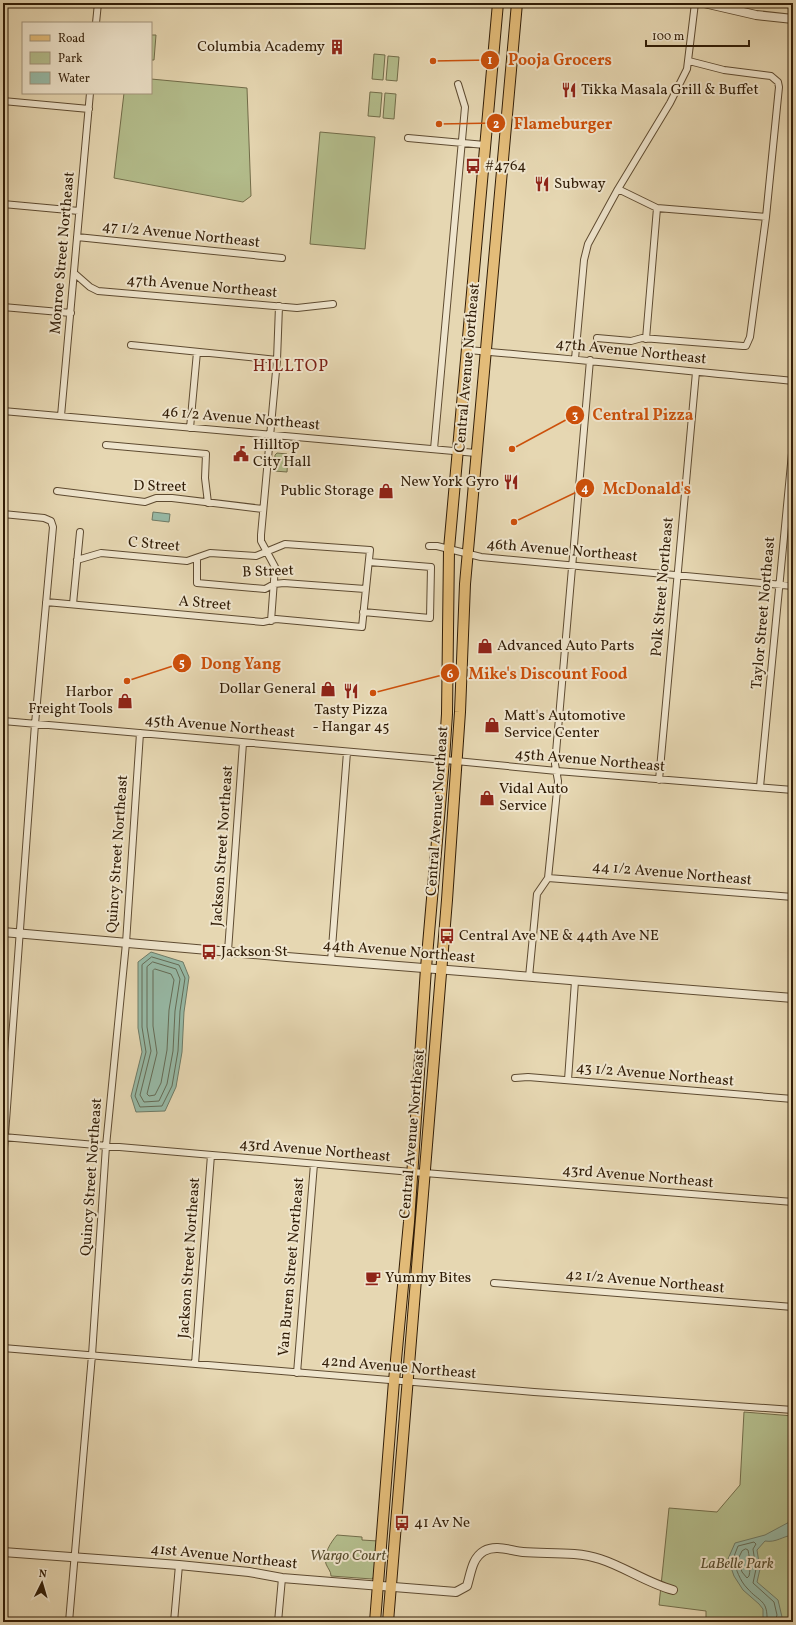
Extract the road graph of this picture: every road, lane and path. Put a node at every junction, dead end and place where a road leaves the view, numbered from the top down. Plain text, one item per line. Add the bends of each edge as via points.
1 (98, 3) edge
2 (498, 3) edge
3 (516, 3) edge
4 (695, 3) edge
5 (704, 3) edge
6 (793, 19) edge
7 (96, 22) edge
8 (689, 61) junction
9 (458, 84) dead end
10 (90, 94) edge
11 (3, 101) edge
12 (89, 110) junction
13 (408, 138) dead end
14 (462, 143) junction
15 (485, 145) junction
16 (618, 189) junction
17 (3, 204) edge
18 (657, 208) junction
19 (79, 211) junction
20 (766, 217) junction
21 (77, 237) junction
22 (282, 258) dead end
23 (74, 273) junction
24 (333, 304) dead end
25 (279, 306) junction
26 (3, 307) edge
27 (71, 313) junction
28 (597, 338) dead end
29 (646, 339) junction
30 (131, 345) dead end
31 (467, 350) junction
32 (197, 352) junction
33 (485, 352) junction
34 (575, 359) junction
35 (276, 360) junction
36 (590, 360) junction
37 (696, 372) junction
38 (793, 381) edge
39 (3, 411) edge
40 (61, 416) junction
41 (190, 428) junction
42 (269, 435) junction
43 (793, 442) edge
44 (106, 445) dead end
45 (434, 449) junction
46 (458, 452) junction
47 (476, 453) junction
48 (57, 491) dead end
49 (208, 503) junction
50 (263, 509) junction
51 (3, 514) edge
52 (80, 532) dead end
53 (429, 546) dead end
54 (450, 549) junction
55 (267, 552) junction
56 (468, 554) junction
57 (197, 558) junction
58 (77, 560) junction
59 (369, 562) junction
60 (572, 565) junction
61 (677, 575) junction
62 (274, 584) junction
63 (779, 585) junction
64 (793, 586) edge
65 (365, 589) junction
66 (46, 602) junction
67 (73, 604) junction
68 (363, 612) junction
69 (271, 620) junction
70 (3, 721) edge
71 (35, 724) junction
72 (140, 733) junction
73 (243, 742) junction
74 (347, 752) junction
75 (444, 760) junction
76 (456, 761) junction
77 (557, 771) junction
78 (658, 780) junction
79 (760, 787) junction
80 (793, 790) edge
81 (548, 878) junction
82 (793, 897) edge
83 (3, 932) edge
84 (21, 934) junction
85 (126, 943) junction
86 (228, 951) junction
87 (331, 961) junction
88 (426, 968) junction
89 (441, 970) junction
90 (529, 977) junction
91 (575, 981) junction
92 (793, 998) edge
93 (515, 1078) dead end
94 (568, 1080) junction
95 (793, 1099) edge
96 (4, 1137) edge
97 (106, 1146) junction
98 (211, 1155) junction
99 (3, 1162) edge
100 (314, 1164) junction
101 (412, 1172) junction
102 (424, 1173) junction
103 (793, 1202) edge
104 (494, 1283) dead end
105 (793, 1307) edge
106 (3, 1348) edge
107 (92, 1355) junction
108 (195, 1364) junction
109 (296, 1373) junction
110 (394, 1380) junction
111 (408, 1382) junction
112 (793, 1410) edge
113 (3, 1552) edge
114 (75, 1557) junction
115 (179, 1565) junction
116 (282, 1578) junction
117 (378, 1586) junction
118 (391, 1587) junction
119 (672, 1590) dead end
120 (69, 1622) edge
121 (174, 1622) edge
122 (278, 1622) edge
123 (375, 1622) edge
124 (388, 1622) edge

1 - 7 street
2 - 15 main road, Central Avenue Northeast
3 - 33 main road, Central Avenue Northeast
4 - 8 street
5 - 6 street via 741,12
8 - 16 street via 670,103
8 - 20 street via 724,70 771,76 778,82
9 - 14 street, Central Avenue Northeast via 464,107
10 - 12 street, Monroe Street Northeast
11 - 12 street
12 - 19 street, Monroe Street Northeast
13 - 14 street
14 - 15 street
14 - 45 street, Central Avenue Northeast
15 - 31 main road, Central Avenue Northeast
16 - 18 street
16 - 34 street via 588,244 584,260
17 - 19 street
18 - 20 street
18 - 29 street
19 - 21 street, Monroe Street Northeast
20 - 29 street via 752,332 746,346
21 - 22 street, 47 1/2 Avenue Northeast
21 - 23 street, Monroe Street Northeast
23 - 25 street, 47th Avenue Northeast via 98,291
23 - 27 street, Monroe Street Northeast
24 - 25 street, 47th Avenue Northeast via 297,308
25 - 35 street
26 - 27 street
27 - 40 street, Monroe Street Northeast
28 - 29 street via 631,341
30 - 32 street
31 - 33 street, 47th Avenue Northeast
31 - 46 main road, Central Avenue Northeast
32 - 35 street
32 - 41 street
33 - 34 street, 47th Avenue Northeast
33 - 47 main road, Central Avenue Northeast
34 - 36 street, 47th Avenue Northeast
35 - 42 street
36 - 37 street, 47th Avenue Northeast
36 - 60 street
37 - 38 street, 47th Avenue Northeast
37 - 61 street, Polk Street Northeast
39 - 40 street, 46 1/2 Avenue Northeast
40 - 41 street, 46 1/2 Avenue Northeast
41 - 42 street, 46 1/2 Avenue Northeast
42 - 45 street, 46 1/2 Avenue Northeast
42 - 50 street
43 - 63 street, Taylor Street Northeast
44 - 49 street via 206,454
45 - 46 street, 46 1/2 Avenue Northeast
46 - 47 street, 46 1/2 Avenue Northeast
46 - 54 main road, Central Avenue Northeast
47 - 56 main road, Central Avenue Northeast
48 - 49 street, D Street via 145,502 156,498 172,498
49 - 50 street, D Street
50 - 55 street via 261,541
51 - 66 street via 51,521 53,527
52 - 58 street
53 - 54 street, 46th Avenue Northeast
54 - 56 street, 46th Avenue Northeast
54 - 75 main road, Central Avenue Northeast
55 - 57 street, C Street via 256,556 210,553
55 - 59 street, C Street via 285,544 370,550
55 - 62 street via 276,567
56 - 60 street, 46th Avenue Northeast
56 - 76 main road, Central Avenue Northeast
57 - 58 street, C Street via 187,561 101,553
57 - 62 street, B Street via 197,583 265,588
58 - 67 street
59 - 65 street
59 - 68 street via 431,567 430,618
60 - 61 street, 46th Avenue Northeast
60 - 77 street via 555,764
61 - 63 street, 46th Avenue Northeast
61 - 78 street, Polk Street Northeast
62 - 65 street, B Street
62 - 69 street
63 - 64 street, 46th Avenue Northeast
63 - 79 street, Taylor Street Northeast
65 - 68 street
66 - 67 street, A Street
66 - 71 street
67 - 69 street, A Street via 263,622
68 - 69 street, A Street via 362,627
70 - 71 street, 45th Avenue Northeast
71 - 72 street, 45th Avenue Northeast
71 - 84 street
72 - 73 street, 45th Avenue Northeast
72 - 85 street, Quincy Street Northeast
73 - 74 street, 45th Avenue Northeast
73 - 86 street, Jackson Street Northeast
74 - 75 street, 45th Avenue Northeast
74 - 87 street
75 - 76 street, 45th Avenue Northeast
75 - 88 main road, Central Avenue Northeast
76 - 77 street, 45th Avenue Northeast
76 - 89 main road, Central Avenue Northeast
77 - 78 street, 45th Avenue Northeast
77 - 81 street
78 - 79 street, 45th Avenue Northeast
79 - 80 street, 45th Avenue Northeast
81 - 82 street, 44 1/2 Avenue Northeast
81 - 90 street via 537,894
83 - 84 street, 44th Avenue Northeast
84 - 85 street, 44th Avenue Northeast
84 - 96 street
85 - 86 street, 44th Avenue Northeast
85 - 97 street, Quincy Street Northeast
86 - 87 street, 44th Avenue Northeast
87 - 88 street, 44th Avenue Northeast
88 - 89 street, 44th Avenue Northeast
88 - 101 main road, Central Avenue Northeast
89 - 90 street, 44th Avenue Northeast
89 - 102 main road, Central Avenue Northeast
90 - 91 street, 44th Avenue Northeast
91 - 92 street, 44th Avenue Northeast
91 - 94 street
93 - 94 street, 43 1/2 Avenue Northeast
94 - 95 street, 43 1/2 Avenue Northeast
96 - 97 street, 43rd Avenue Northeast
96 - 99 street
97 - 98 street, 43rd Avenue Northeast
97 - 107 street, Quincy Street Northeast
98 - 100 street, 43rd Avenue Northeast
98 - 108 street, Jackson Street Northeast
100 - 101 street, 43rd Avenue Northeast
100 - 109 street, Van Buren Street Northeast
101 - 102 street, 43rd Avenue Northeast
101 - 110 main road, Central Avenue Northeast
102 - 103 street, 43rd Avenue Northeast
102 - 111 main road, Central Avenue Northeast
104 - 105 street, 42 1/2 Avenue Northeast
106 - 107 street, 42nd Avenue Northeast
107 - 108 street, 42nd Avenue Northeast
107 - 114 street, Quincy Street Northeast
108 - 109 street, 42nd Avenue Northeast
109 - 110 street, 42nd Avenue Northeast
110 - 111 street, 42nd Avenue Northeast
110 - 117 main road, Central Avenue Northeast
111 - 112 street, 42nd Avenue Northeast
111 - 118 main road, Central Avenue Northeast
113 - 114 street, 41st Avenue Northeast
114 - 115 street, 41st Avenue Northeast
114 - 120 street, Quincy Street Northeast
115 - 116 street, 41st Avenue Northeast
115 - 121 street
116 - 117 street, 41st Avenue Northeast
116 - 122 street
117 - 118 street, 41st Avenue Northeast
117 - 123 main road, Central Avenue Northeast
118 - 119 street, 41st Avenue Northeast via 456,1592 467,1586 475,1559 490,1548 499,1548 598,1558 613,1563 656,1586
118 - 124 main road, Central Avenue Northeast

